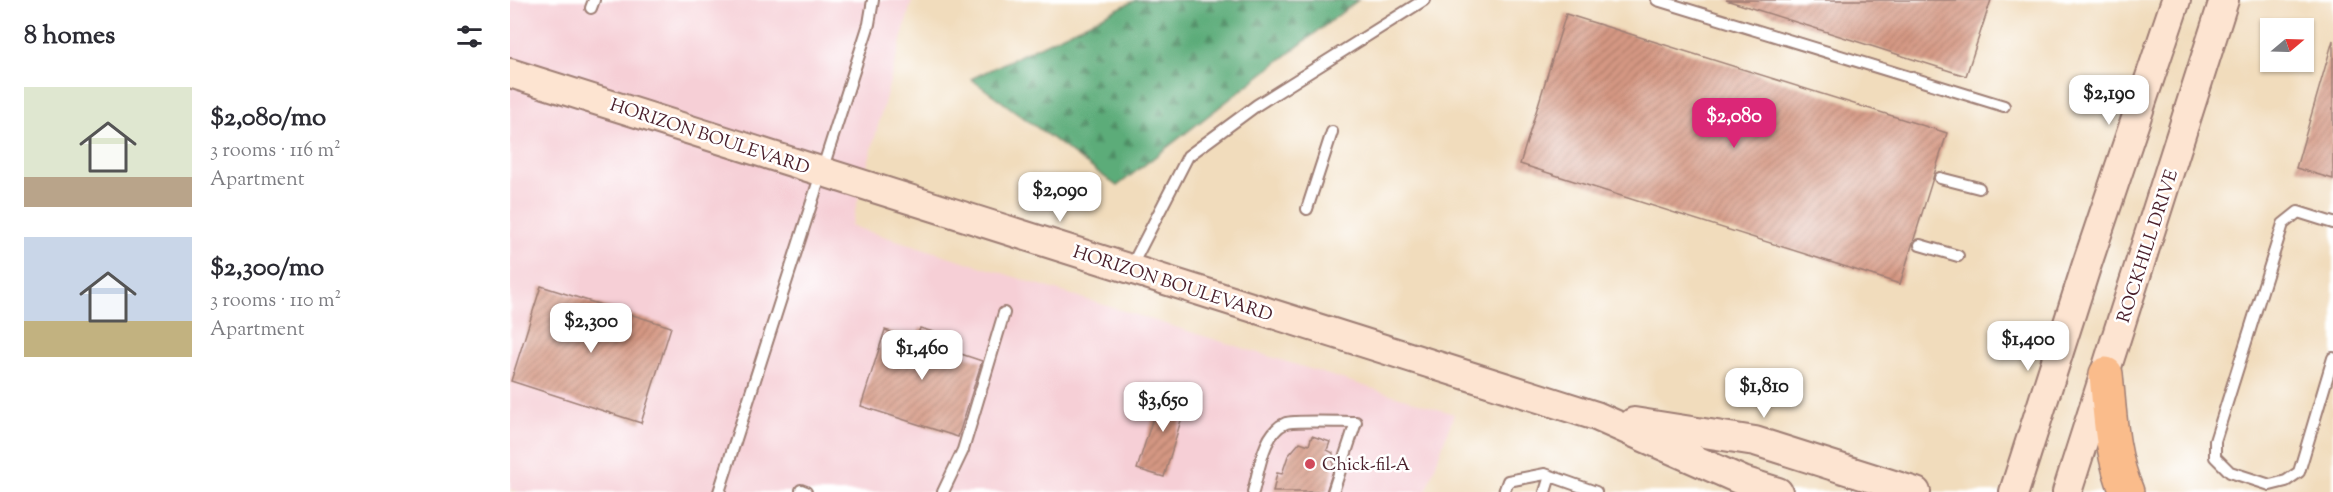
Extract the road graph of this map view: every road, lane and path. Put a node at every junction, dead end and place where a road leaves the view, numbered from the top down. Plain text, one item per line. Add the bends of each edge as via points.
1 (873, 0) edge
2 (1424, 0) edge
3 (1657, 0) edge
4 (2176, 0) edge
5 (2224, 0) edge
6 (510, 73) edge
7 (2004, 106) dead end
8 (1332, 132) dead end
9 (821, 171) junction
10 (1940, 178) dead end
11 (1979, 188) dead end
12 (1307, 209) dead end
13 (2333, 223) edge
14 (1920, 245) dead end
15 (1958, 256) dead end
16 (1130, 269) junction
17 (1004, 314) dead end
18 (2333, 358) edge
19 (2106, 375) junction
20 (1596, 416) junction
21 (1550, 476) junction
22 (719, 492) edge
23 (943, 492) edge
24 (1253, 492) edge
25 (1333, 492) edge
26 (1504, 492) edge
27 (1545, 492) edge
28 (1596, 492) edge
29 (1778, 492) edge
30 (1916, 492) edge
31 (2014, 492) edge
32 (2067, 492) edge
33 (2127, 492) edge

1 - 9 lane via 869,24
2 - 16 lane via 1257,105 1188,156
3 - 7 lane
4 - 31 street
5 - 19 street, ROCKHILL DRIVE
6 - 9 street, HORIZON BOULEVARD
8 - 12 lane
9 - 16 street, HORIZON BOULEVARD
9 - 22 lane
10 - 11 lane
13 - 18 lane via 2298,212 2283,224 2216,441 2215,457 2230,472 2270,485 2299,472
14 - 15 lane
16 - 20 street, HORIZON BOULEVARD
17 - 23 lane via 963,450
19 - 32 street, ROCKHILL DRIVE
19 - 33 highway via 2114,446
20 - 29 street, HORIZON BOULEVARD via 1743,481
20 - 30 street, HORIZON BOULEVARD via 1755,441
21 - 26 lane via 1508,481
21 - 27 lane
21 - 28 lane
24 - 25 lane via 1267,444 1276,429 1287,422 1356,422

